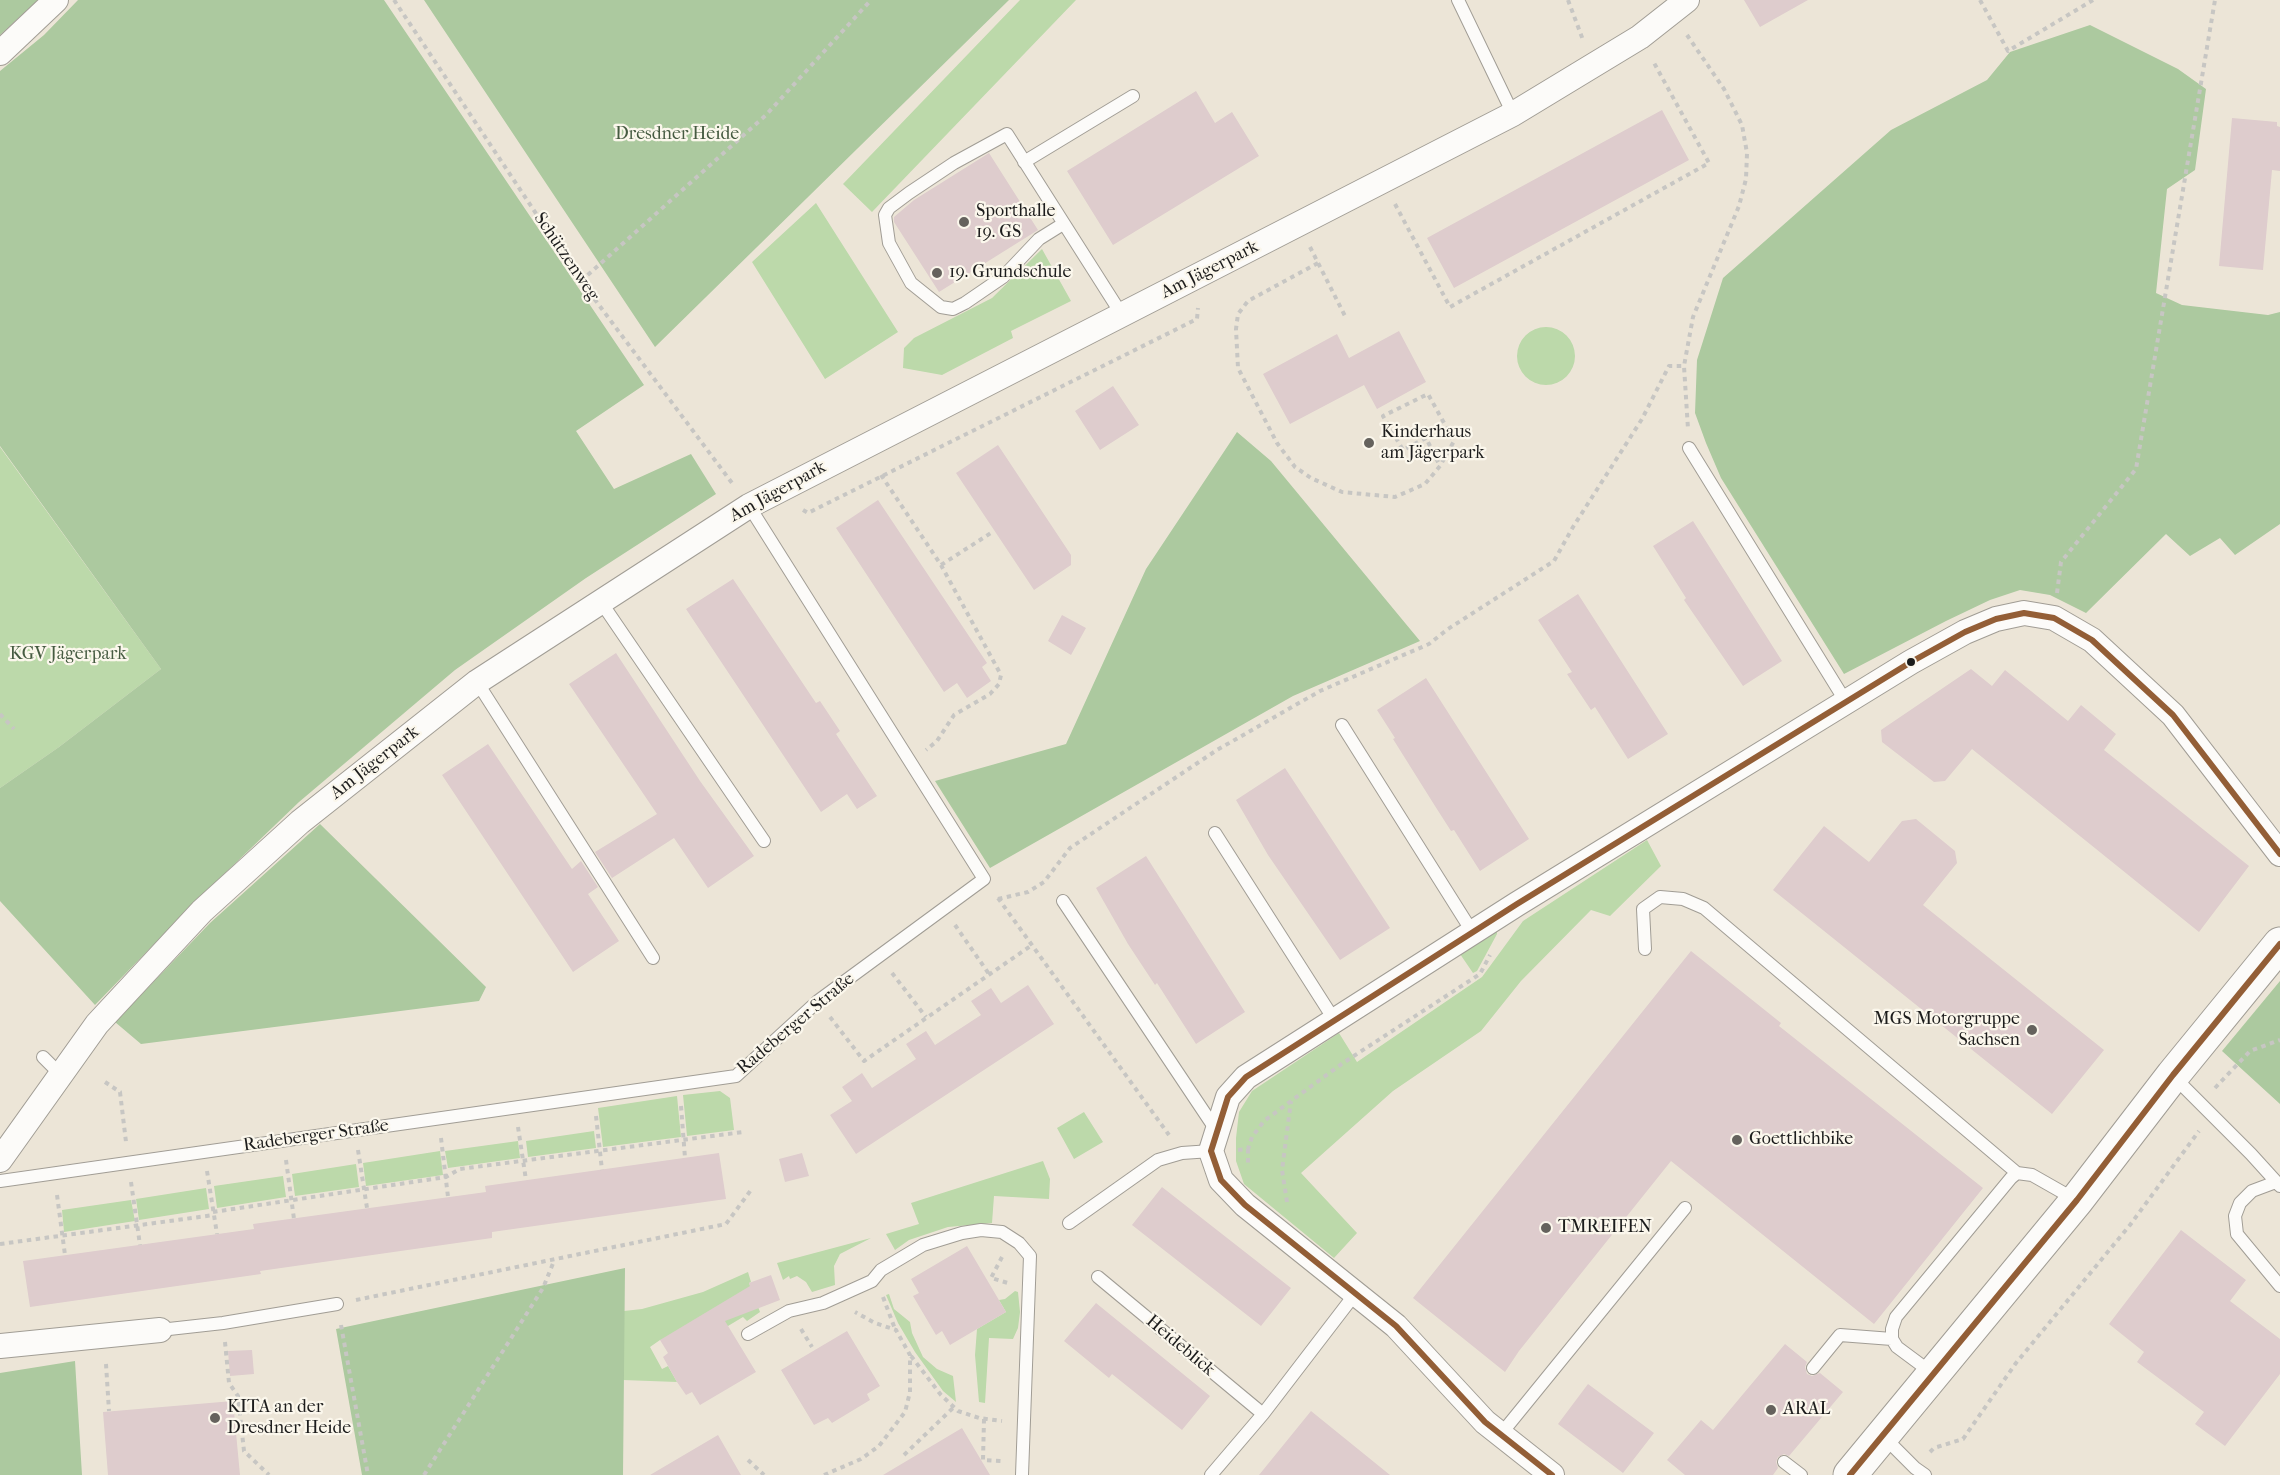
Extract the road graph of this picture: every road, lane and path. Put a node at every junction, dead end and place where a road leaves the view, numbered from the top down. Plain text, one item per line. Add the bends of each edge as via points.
1 (56, 0) edge
2 (394, 0) edge
3 (871, 0) edge
4 (1458, 0) edge
5 (1568, 0) edge
6 (1980, 0) edge
7 (2093, 0) edge
8 (2215, 0) edge
9 (1679, 6) edge
10 (1640, 36) junction
11 (0, 53) edge
12 (1593, 66) junction
13 (1133, 96) dead end
14 (1513, 114) junction
15 (1024, 162) junction
16 (1383, 181) junction
17 (1063, 224) junction
18 (1299, 225) junction
19 (1318, 262) junction
20 (1199, 277) junction
21 (581, 281) junction
22 (1122, 315) junction
23 (1346, 318) dead end
24 (1684, 366) junction
25 (862, 447) junction
26 (1689, 447) joint
27 (1440, 465) junction
28 (881, 476) junction
29 (754, 513) junction
30 (994, 531) dead end
31 (941, 565) junction
32 (601, 602) junction
33 (2054, 618) junction
34 (477, 682) junction
35 (1846, 702) junction
36 (0, 714) edge
37 (1342, 725) dead end
38 (14, 729) dead end
39 (912, 762) junction
40 (1215, 833) dead end
41 (764, 841) dead end
42 (2280, 854) edge
43 (998, 899) dead end
44 (1063, 901) dead end
45 (1004, 907) dead end
46 (1473, 933) junction
47 (968, 944) dead end
48 (2280, 944) edge
49 (1032, 945) junction
50 (1645, 949) dead end
51 (1490, 954) dead end
52 (653, 958) dead end
53 (989, 974) junction
54 (894, 976) dead end
55 (926, 1017) junction
56 (832, 1019) dead end
57 (1335, 1021) junction
58 (2280, 1040) edge
59 (43, 1057) dead end
60 (61, 1075) junction
61 (2173, 1075) junction
62 (105, 1082) dead end
63 (1291, 1101) junction
64 (680, 1103) dead end
65 (515, 1108) junction
66 (2209, 1113) junction
67 (438, 1119) junction
68 (596, 1119) dead end
69 (355, 1131) junction
70 (743, 1132) dead end
71 (683, 1139) junction
72 (284, 1141) junction
73 (1214, 1141) junction
74 (600, 1150) junction
75 (204, 1152) junction
76 (1182, 1153) junction
77 (685, 1158) dead end
78 (0, 1160) edge
79 (523, 1161) junction
80 (128, 1163) junction
81 (602, 1170) dead end
82 (2017, 1173) junction
83 (446, 1177) junction
84 (526, 1180) dead end
85 (0, 1181) edge
86 (2278, 1184) edge
87 (364, 1189) junction
88 (751, 1190) dead end
89 (448, 1197) dead end
90 (292, 1199) junction
91 (2077, 1200) junction
92 (1289, 1206) dead end
93 (58, 1207) dead end
94 (367, 1208) dead end
95 (1685, 1208) dead end
96 (214, 1213) junction
97 (294, 1219) dead end
98 (1068, 1223) dead end
99 (137, 1225) junction
100 (217, 1234) dead end
101 (63, 1236) junction
102 (0, 1244) edge
103 (140, 1245) dead end
104 (65, 1255) dead end
105 (554, 1260) junction
106 (1098, 1277) dead end
107 (2280, 1286) edge
108 (1355, 1294) junction
109 (828, 1301) junction
110 (337, 1304) junction
111 (223, 1323) junction
112 (160, 1330) joint
113 (748, 1334) dead end
114 (103, 1336) junction
115 (1892, 1340) junction
116 (0, 1346) edge
117 (910, 1355) junction
118 (1813, 1368) dead end
119 (1933, 1374) junction
120 (954, 1407) junction
121 (109, 1411) dead end
122 (1263, 1414) junction
123 (984, 1419) junction
124 (1024, 1424) junction
125 (1501, 1434) junction
126 (1882, 1436) junction
127 (904, 1455) dead end
128 (748, 1460) dead end
129 (1022, 1469) edge
130 (1920, 1472) edge
131 (268, 1475) edge
132 (368, 1475) edge
133 (424, 1475) edge
134 (764, 1475) edge
135 (824, 1475) edge
136 (1211, 1475) edge
137 (1552, 1475) edge
138 (1850, 1475) edge

1 - 11 street
2 - 21 path, Schützenweg
3 - 21 path via 766,115
4 - 14 lane
5 - 12 path
6 - 7 path via 2007,51
8 - 33 path via 2136,469 2061,562
9 - 10 street, Am Jägerpark
9 - 24 path via 1742,125 1747,153 1746,179 1693,317
10 - 12 street, Am Jägerpark
10 - 16 path via 1709,163 1450,307
12 - 14 street, Am Jägerpark
13 - 15 lane
14 - 16 street, Am Jägerpark
15 - 17 lane
15 - 17 lane via 1007,134 954,163 889,208 885,215 889,243 911,283 941,307 953,309 1003,277 1039,239
16 - 18 street, Am Jägerpark
17 - 22 lane
18 - 19 path
18 - 20 street, Am Jägerpark
19 - 23 path
19 - 27 path via 1248,301 1238,314 1238,368 1277,443 1295,466 1342,492 1395,497 1425,484
20 - 22 street, Am Jägerpark
20 - 28 path via 1197,319
21 - 29 path, Schützenweg
22 - 25 street, Am Jägerpark
24 - 26 path
24 - 43 path via 1669,366 1642,419 1554,561 1429,644 1320,691 1217,750 1070,848 1044,882 1028,892
25 - 28 path
25 - 29 street, Am Jägerpark
26 - 35 lane
27 - 27 path via 1454,441 1428,394 1383,416 1403,450 1426,438
28 - 29 path via 808,513 789,502
28 - 31 path
29 - 32 street, Am Jägerpark
29 - 39 lane, Radeberger Straße
30 - 31 path
31 - 39 path via 1001,675 990,694 954,715 937,741
32 - 34 street, Am Jägerpark
32 - 41 lane
33 - 35 street via 2024,613 1996,619 1929,652
33 - 42 street via 2092,640 2173,715
34 - 52 lane
34 - 60 street, Am Jägerpark via 300,822 202,911 97,1024
35 - 46 street
36 - 38 path
37 - 46 lane
39 - 65 lane, Radeberger Straße via 984,879 818,1001 736,1076
40 - 57 lane
44 - 73 lane
45 - 49 path
46 - 57 street
47 - 53 path
48 - 61 main road
49 - 53 path
49 - 76 path
50 - 82 lane via 1643,909 1660,897 1683,899 1704,908
51 - 63 path via 1480,974
53 - 55 path
54 - 55 path
55 - 56 path via 864,1061
57 - 73 street via 1246,1077 1228,1097
58 - 66 path via 2250,1051 2216,1086
59 - 60 lane
60 - 78 street, Am Jägerpark
61 - 66 lane
61 - 91 main road
62 - 80 path via 120,1092
63 - 73 path via 1264,1120 1248,1149
63 - 92 path via 1282,1170
64 - 71 path
65 - 67 lane, Radeberger Straße
65 - 79 path
66 - 86 lane
66 - 130 path via 2130,1225 2016,1363 1964,1439 1934,1448
67 - 69 lane, Radeberger Straße
67 - 83 path
68 - 74 path
69 - 72 lane, Radeberger Straße
69 - 87 path
70 - 71 path
71 - 74 path
71 - 77 path
72 - 75 lane, Radeberger Straße
72 - 90 path
73 - 76 lane
73 - 108 street via 1221,1180 1245,1205
74 - 79 path
74 - 81 path
75 - 80 lane, Radeberger Straße
75 - 96 path
76 - 98 lane via 1158,1160
79 - 83 path via 460,1169
79 - 84 path
80 - 85 lane, Radeberger Straße
80 - 99 path
82 - 91 lane via 2032,1175
82 - 115 lane via 1896,1317
83 - 87 path
83 - 89 path
86 - 107 lane via 2252,1191 2240,1203 2235,1216 2237,1234
87 - 90 path
87 - 94 path
88 - 105 path via 726,1224
90 - 96 path
90 - 97 path
91 - 119 main road
93 - 101 path
95 - 125 lane
96 - 99 path
96 - 100 path
99 - 101 path
99 - 103 path
101 - 102 path
101 - 104 path
105 - 110 path
105 - 133 path via 543,1288
106 - 122 lane, Heideblick
108 - 122 lane
108 - 125 street via 1396,1326 1485,1422
109 - 113 lane via 789,1311
109 - 117 path via 896,1330
109 - 124 lane via 872,1281 881,1270 923,1245 962,1233 1002,1232 1030,1256
110 - 111 lane
110 - 132 path
111 - 112 lane
111 - 131 path via 229,1383 238,1396 244,1451
112 - 114 street
114 - 116 street
114 - 121 path
115 - 118 lane via 1840,1335
115 - 119 lane
117 - 120 path
117 - 135 path via 910,1392 905,1412 894,1429 861,1459
119 - 126 main road
120 - 123 path
120 - 127 path
122 - 136 lane
123 - 124 path
123 - 129 path via 983,1460
124 - 129 lane
125 - 137 street
126 - 130 lane
126 - 138 main road
128 - 134 path

